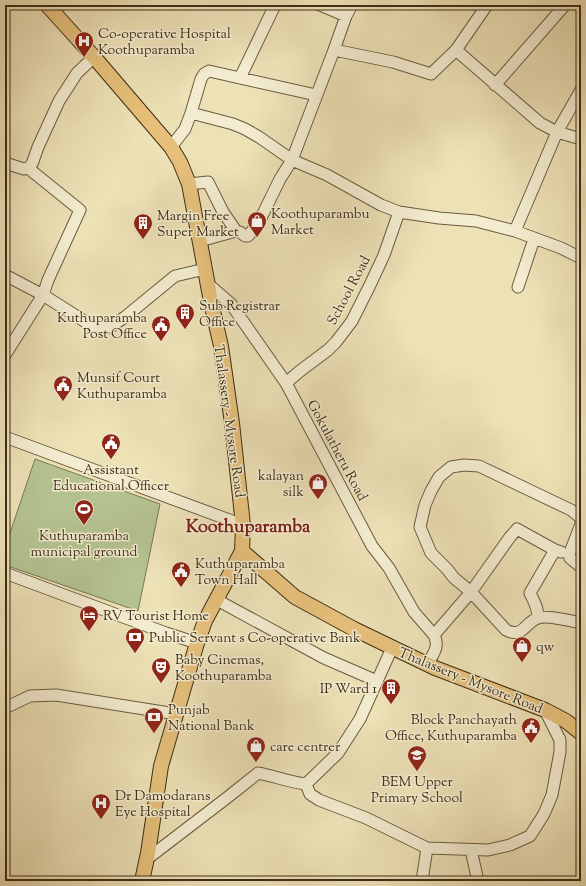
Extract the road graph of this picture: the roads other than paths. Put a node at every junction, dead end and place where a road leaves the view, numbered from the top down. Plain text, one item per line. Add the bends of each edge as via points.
1 (47, 5) edge
2 (275, 5) edge
3 (320, 5) edge
4 (352, 5) edge
5 (487, 5) edge
6 (565, 5) edge
7 (346, 16) junction
8 (334, 50) junction
9 (456, 50) junction
10 (94, 57) junction
11 (240, 78) junction
12 (496, 85) junction
13 (581, 90) edge
14 (316, 95) junction
15 (191, 113) junction
16 (557, 132) junction
17 (581, 139) edge
18 (171, 147) junction
19 (292, 160) junction
20 (5, 163) edge
21 (28, 168) junction
22 (189, 184) junction
23 (399, 212) junction
24 (236, 231) junction
25 (515, 231) junction
26 (534, 239) junction
27 (200, 241) junction
28 (581, 258) edge
29 (205, 269) junction
30 (5, 275) edge
31 (208, 284) junction
32 (518, 287) dead end
33 (43, 295) junction
34 (5, 355) edge
35 (286, 384) junction
36 (5, 437) edge
37 (243, 525) junction
38 (555, 550) junction
39 (242, 551) junction
40 (569, 556) junction
41 (581, 567) edge
42 (5, 573) edge
43 (470, 592) junction
44 (217, 600) junction
45 (538, 618) junction
46 (581, 623) edge
47 (434, 635) junction
48 (197, 643) junction
49 (392, 648) junction
50 (428, 665) junction
51 (377, 681) junction
52 (5, 708) edge
53 (545, 710) junction
54 (176, 714) junction
55 (581, 733) edge
56 (306, 784) junction
57 (427, 848) junction
58 (471, 850) junction
59 (147, 859) junction
60 (142, 881) edge
61 (422, 881) edge
62 (478, 881) edge

1 - 10 main road, Thalassery - Mysore Road
2 - 11 street
3 - 7 street
4 - 7 street
5 - 9 street
6 - 12 street
7 - 8 street
8 - 9 street via 393,62 431,74
8 - 14 street
9 - 12 street
10 - 18 main road, Thalassery - Mysore Road
10 - 21 street via 77,74 59,101 35,158
11 - 14 street
11 - 15 street via 210,71 204,74
12 - 16 street via 540,123
13 - 16 street
14 - 19 street
15 - 18 street via 185,129
15 - 19 street via 233,124 259,137
16 - 17 street
16 - 25 street
18 - 22 main road, Thalassery - Mysore Road
19 - 23 street
19 - 24 street via 280,178 259,222 248,236
20 - 21 street
21 - 33 street via 80,210
22 - 24 street via 208,182
22 - 27 main road, Thalassery - Mysore Road
23 - 25 street via 476,221
23 - 35 street, School Road via 384,255 352,321 328,350
24 - 27 street
25 - 26 street
26 - 28 street
26 - 32 street
27 - 29 main road, Thalassery - Mysore Road
29 - 31 main road, Thalassery - Mysore Road
29 - 33 street via 175,276 110,327 92,326
30 - 33 street
31 - 35 street, Gokulatheru Road via 230,304
31 - 37 main road, Thalassery - Mysore Road via 221,346
33 - 34 street
35 - 47 street, Gokulatheru Road via 372,546 389,568 414,612
36 - 37 street
37 - 39 main road, Thalassery - Mysore Road
38 - 40 street
38 - 43 street via 517,529
38 - 45 street via 530,593 536,604
39 - 44 main road
39 - 49 main road, Thalassery - Mysore Road via 295,597
40 - 41 street
40 - 43 street via 581,524 581,518 571,510 479,466 464,465 451,468 439,477 431,491 420,526 431,553
42 - 48 street
43 - 45 street via 506,630 512,633 518,632
43 - 47 street
44 - 48 main road
44 - 51 street via 324,658
45 - 46 street
47 - 50 street via 436,647
48 - 54 main road
49 - 50 main road, Thalassery - Mysore Road
49 - 51 street
50 - 53 main road, Thalassery - Mysore Road
51 - 56 street via 360,719 338,753
52 - 54 street via 30,696 56,695
53 - 55 main road, Thalassery - Mysore Road via 566,721
53 - 58 street via 560,740 560,752 552,795 544,814 530,836 510,845 488,850
54 - 59 main road via 161,766
56 - 57 street via 310,794 319,800 366,818
56 - 59 street via 258,774
57 - 58 street
57 - 61 street
58 - 62 street
59 - 60 main road

